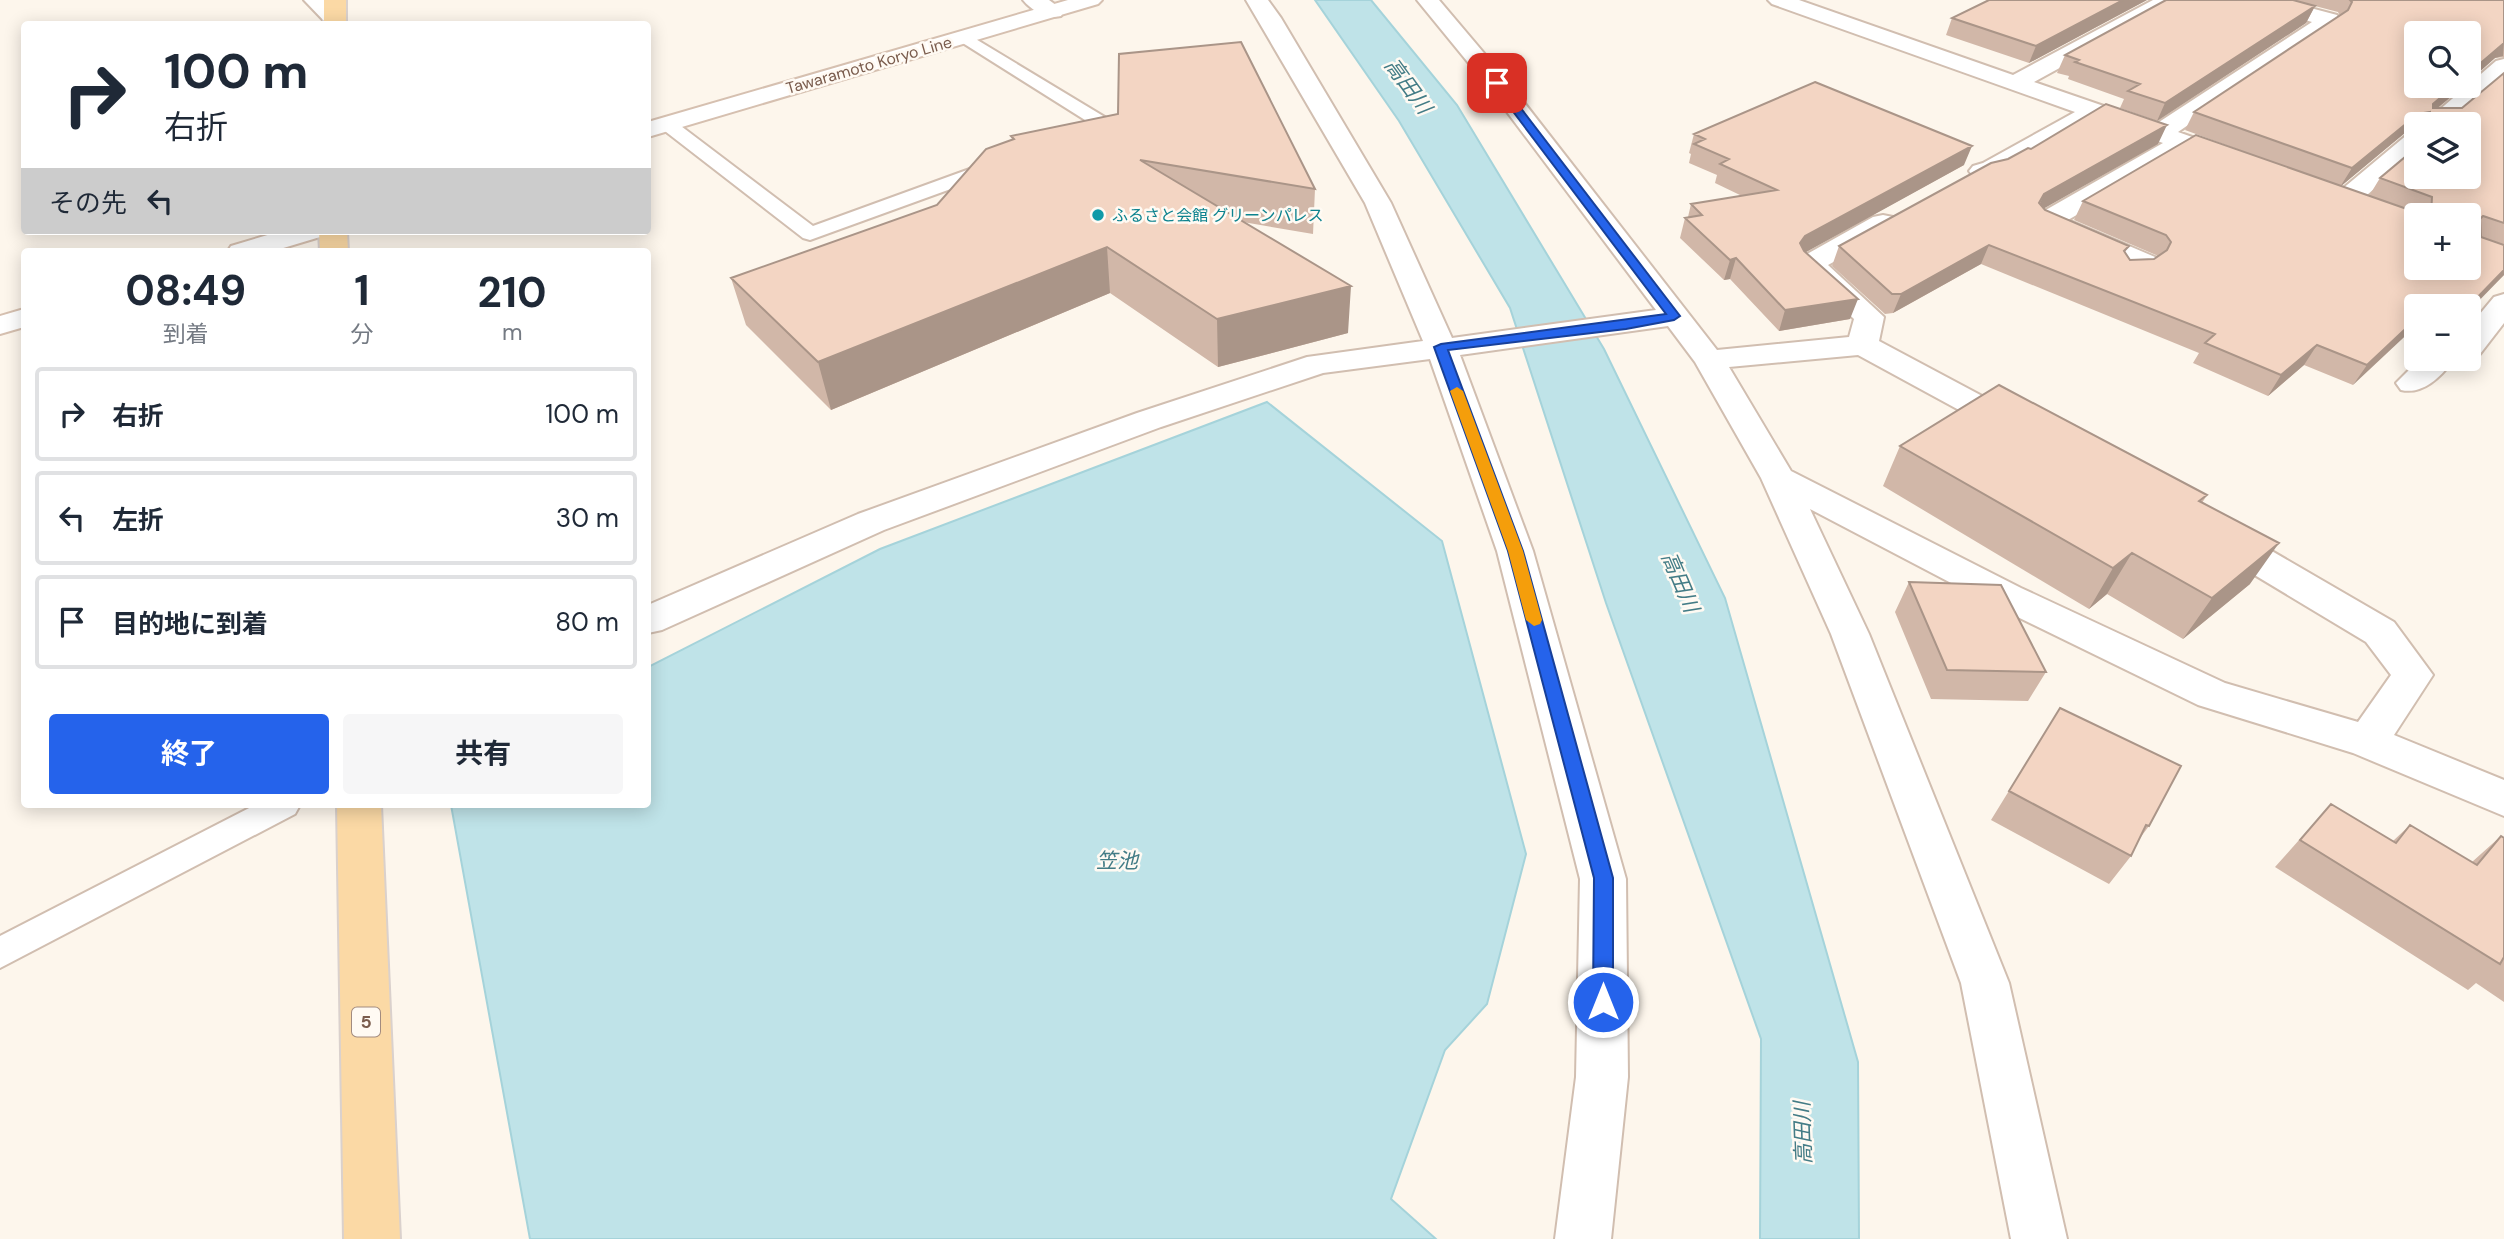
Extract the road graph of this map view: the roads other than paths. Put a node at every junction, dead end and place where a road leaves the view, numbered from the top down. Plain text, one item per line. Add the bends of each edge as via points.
1 (315, 0) edge
2 (1091, 0) edge
3 (1256, 0) edge
4 (1428, 0) edge
5 (1779, 0) edge
6 (2169, 0) edge
7 (2256, 0) edge
8 (1044, 6) edge
9 (335, 15) edge
10 (964, 37) junction
11 (2504, 66) edge
12 (2017, 82) junction
13 (2096, 110) junction
14 (2449, 112) edge
15 (657, 127) edge
16 (2172, 137) junction
17 (1068, 140) edge
18 (2404, 153) edge
19 (1016, 159) edge
20 (2258, 169) edge
21 (1962, 179) edge
22 (2319, 192) edge
23 (1904, 212) edge
24 (297, 235) edge
25 (254, 248) edge
26 (2131, 271) edge
27 (2504, 303) edge
28 (1674, 316) junction
29 (21, 319) edge
30 (0, 325) edge
31 (2481, 331) edge
32 (1863, 345) junction
33 (1450, 346) junction
34 (1709, 360) junction
35 (2425, 371) edge
36 (2412, 383) dead end
37 (2042, 441) edge
38 (1779, 478) junction
39 (2197, 525) edge
40 (651, 619) edge
41 (2367, 741) junction
42 (2504, 799) edge
43 (278, 808) edge
44 (359, 808) edge
45 (0, 953) edge
46 (372, 1239) edge
47 (1583, 1239) edge
48 (2039, 1239) edge

1 - 9 street
2 - 8 street, Tawaramoto Koryo Line
3 - 33 street via 1378,203
4 - 28 street via 1513,103
5 - 12 street
6 - 12 street
7 - 16 street via 2329,19
8 - 10 street, Tawaramoto Koryo Line
10 - 15 street, Tawaramoto Koryo Line
10 - 17 lane via 1107,126
11 - 14 street
12 - 13 street
13 - 16 street
13 - 21 street via 1990,170
15 - 19 lane via 810,233
16 - 20 street
16 - 26 street via 2047,221 2145,263
18 - 22 street via 2356,205
23 - 32 street via 1810,264 1869,317
24 - 25 street
27 - 31 street
28 - 33 street
28 - 34 street
29 - 30 street
32 - 34 street
32 - 37 street
33 - 40 street via 1318,364 1149,420 871,522
33 - 47 street via 1515,551 1604,878 1602,1077
34 - 38 street
35 - 36 street
38 - 41 street via 2008,597 2212,694
38 - 48 street via 1850,634 1985,983
39 - 41 street via 2380,632 2413,675
41 - 42 street
43 - 45 lane
44 - 46 main road, 5

